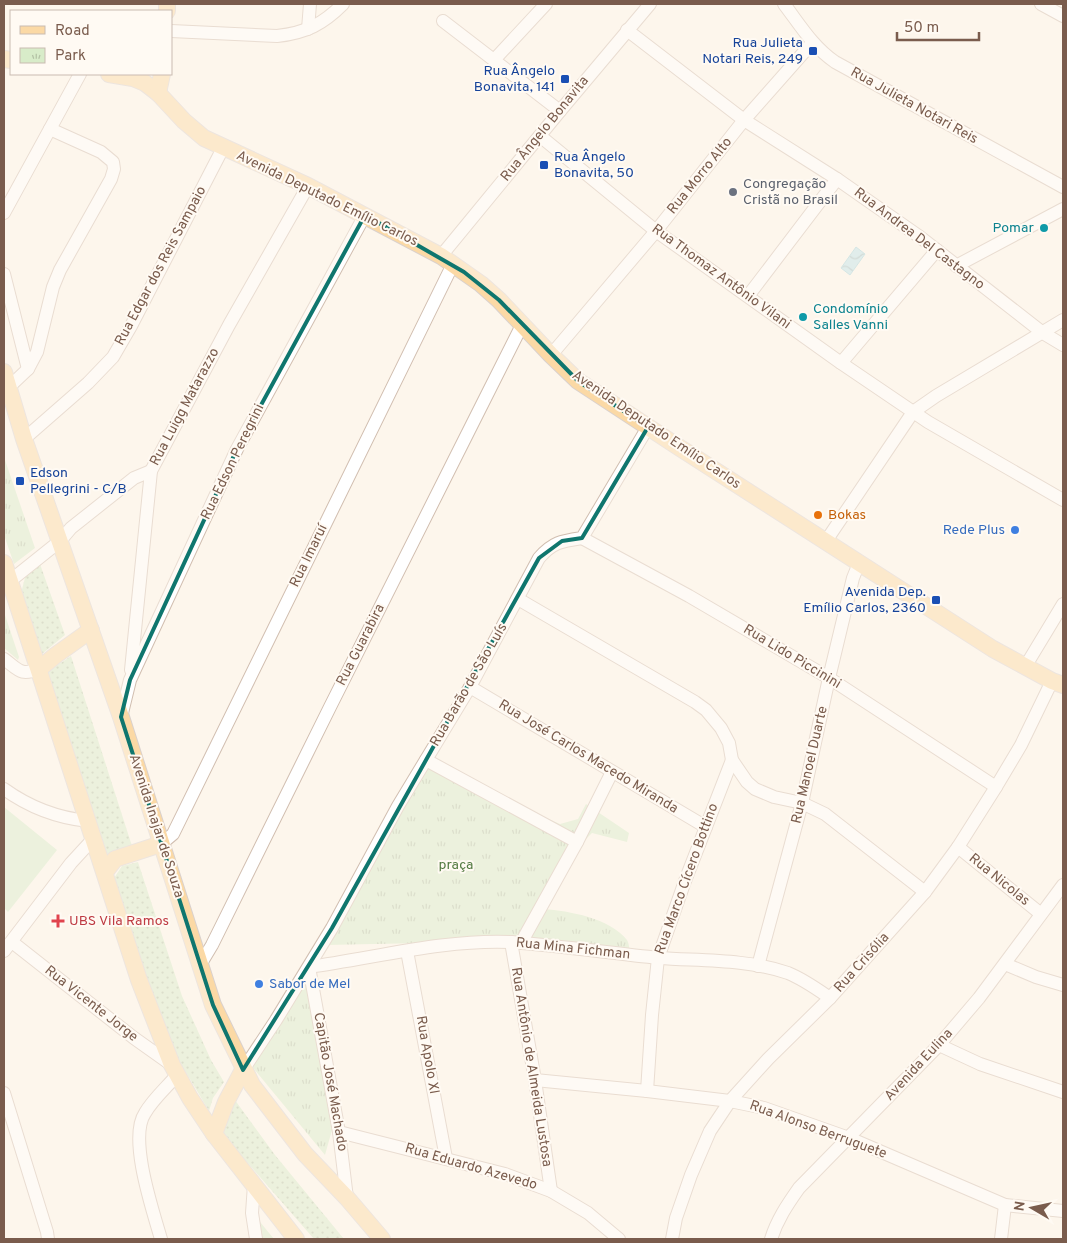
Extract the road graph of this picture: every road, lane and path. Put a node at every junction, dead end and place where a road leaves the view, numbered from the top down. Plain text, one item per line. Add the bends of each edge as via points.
1 (310, 4) edge
2 (343, 4) edge
3 (546, 4) edge
4 (650, 4) edge
5 (784, 4) edge
6 (1041, 4) edge
7 (1063, 16) edge
8 (443, 21) dead end
9 (308, 30) junction
10 (627, 30) junction
11 (172, 31) edge
12 (812, 43) junction
13 (494, 60) junction
14 (79, 75) edge
15 (115, 75) edge
16 (162, 75) edge
17 (158, 93) junction
18 (560, 111) junction
19 (744, 120) junction
20 (50, 130) junction
21 (540, 136) junction
22 (223, 148) junction
23 (837, 179) junction
24 (308, 186) junction
25 (1063, 187) edge
26 (1063, 209) edge
27 (4, 213) edge
28 (365, 215) junction
29 (656, 231) junction
30 (937, 250) junction
31 (447, 260) junction
32 (956, 266) junction
33 (4, 274) edge
34 (5, 289) edge
35 (748, 296) junction
36 (1063, 320) edge
37 (522, 325) junction
38 (1043, 333) junction
39 (1063, 345) edge
40 (551, 356) junction
41 (841, 364) junction
42 (28, 369) junction
43 (6, 380) edge
44 (913, 412) junction
45 (648, 427) junction
46 (24, 439) junction
47 (151, 472) junction
48 (1063, 500) edge
49 (582, 538) junction
50 (60, 541) junction
51 (826, 542) junction
52 (4, 563) edge
53 (859, 563) junction
54 (10, 581) junction
55 (518, 599) junction
56 (1063, 604) edge
57 (91, 630) junction
58 (4, 659) edge
59 (1025, 667) junction
60 (39, 670) junction
61 (829, 678) junction
62 (130, 680) junction
63 (1057, 683) edge
64 (470, 687) junction
65 (121, 717) junction
66 (426, 760) junction
67 (732, 760) junction
68 (612, 772) junction
69 (996, 787) junction
70 (4, 789) edge
71 (802, 803) junction
72 (88, 821) junction
73 (706, 827) junction
74 (94, 838) junction
75 (577, 842) junction
76 (161, 844) junction
77 (958, 847) junction
78 (71, 863) junction
79 (103, 864) junction
80 (1063, 885) edge
81 (925, 892) junction
82 (1041, 914) junction
83 (516, 942) junction
84 (8, 947) edge
85 (408, 951) junction
86 (658, 958) junction
87 (1005, 964) junction
88 (200, 965) junction
89 (758, 966) junction
90 (309, 967) junction
91 (1063, 985) edge
92 (830, 998) junction
93 (939, 1045) junction
94 (174, 1070) junction
95 (244, 1070) junction
96 (535, 1080) junction
97 (647, 1091) junction
98 (1063, 1092) edge
99 (4, 1093) edge
100 (730, 1101) junction
101 (340, 1132) junction
102 (214, 1134) junction
103 (849, 1138) junction
104 (446, 1158) junction
105 (254, 1185) junction
106 (551, 1191) junction
107 (348, 1198) junction
108 (1005, 1204) junction
109 (1063, 1211) edge
110 (48, 1239) edge
111 (161, 1239) edge
112 (256, 1239) edge
113 (296, 1239) edge
114 (382, 1239) edge
115 (619, 1239) edge
116 (672, 1239) edge
117 (771, 1239) edge
118 (1000, 1239) edge

1 - 9 street
2 - 9 street
3 - 13 street
4 - 10 street, Rua Ângelo Bonavita
5 - 12 street, Rua Julieta Notari Reis
6 - 7 street
8 - 13 street
9 - 11 street via 277,36
10 - 18 street, Rua Ângelo Bonavita
10 - 19 street, Rua Andrea Del Castagno
12 - 19 street, Rua Morro Alto
12 - 25 street, Rua Julieta Notari Reis via 829,58 869,82
13 - 18 street
14 - 20 street
15 - 17 main road, Avenida Deputado Emílio Carlos via 146,83
16 - 17 main road
17 - 22 main road, Avenida Deputado Emílio Carlos via 204,138
18 - 21 street, Rua Ângelo Bonavita
19 - 23 street, Rua Andrea Del Castagno
19 - 29 street, Rua Morro Alto
20 - 27 street
20 - 42 street via 101,152 113,162 114,169 60,270 40,343
21 - 29 street, Rua Thomaz Antônio Vilani
21 - 31 street, Rua Ângelo Bonavita
22 - 24 main road, Avenida Deputado Emílio Carlos
22 - 46 street, Rua Edgar dos Reis Sampaio via 113,357
23 - 30 street, Rua Andrea Del Castagno
23 - 35 street
24 - 28 main road, Avenida Deputado Emílio Carlos
24 - 47 street, Rua Luigg Matarazzo
26 - 32 street
28 - 31 main road, Avenida Deputado Emílio Carlos
28 - 62 street, Rua Edson Peregrini via 237,449
29 - 35 street, Rua Thomaz Antônio Vilani
29 - 40 street, Rua Morro Alto
30 - 32 street, Rua Andrea Del Castagno
30 - 41 street
31 - 37 main road, Avenida Deputado Emílio Carlos via 481,284
31 - 76 street, Rua Imaruí via 173,834
32 - 38 street, Rua Andrea Del Castagno
33 - 34 street
34 - 42 street
35 - 41 street, Rua Thomaz Antônio Vilani
36 - 38 street
37 - 40 main road, Avenida Deputado Emílio Carlos
37 - 88 street, Rua Guarabira
38 - 39 street, Rua Andrea Del Castagno
38 - 44 street
40 - 45 main road, Avenida Deputado Emílio Carlos via 578,380
41 - 44 street, Rua Thomaz Antônio Vilani
42 - 43 street
43 - 46 main road, Avenida Inajar de Souza
44 - 48 street, Rua Thomaz Antônio Vilani
44 - 51 street
45 - 49 street
45 - 51 main road, Avenida Deputado Emílio Carlos
46 - 50 main road, Avenida Inajar de Souza
47 - 50 street via 134,478 71,528
47 - 62 street, Rua Luigg Matarazzo
49 - 55 street, Rua Barão de São Luís via 562,541 548,548 539,558
49 - 61 street, Rua Lido Piccinini
50 - 54 street
50 - 57 main road, Avenida Inajar de Souza
51 - 53 main road, Avenida Deputado Emílio Carlos
52 - 54 main road
53 - 59 main road, Avenida Deputado Emílio Carlos
53 - 61 street, Rua Manoel Duarte
54 - 60 main road
55 - 64 street, Rua Barão de São Luís
55 - 67 street via 706,710 721,728
56 - 59 street
57 - 60 main road
57 - 65 main road, Avenida Inajar de Souza
58 - 60 street via 20,672
59 - 63 main road, Avenida Deputado Emílio Carlos
60 - 72 main road
61 - 69 street, Rua Lido Piccinini
61 - 71 street, Rua Manoel Duarte
62 - 65 street, Rua Edson Peregrini
63 - 69 street, Rua Crisólia
64 - 66 street, Rua Barão de São Luís
64 - 68 street, Rua José Carlos Macedo Miranda
65 - 76 main road, Avenida Inajar de Souza
66 - 75 street
66 - 90 street, Rua Barão de São Luís
67 - 71 street via 755,789
67 - 73 street, Rua Marco Cícero Bottino
68 - 73 street, Rua José Carlos Macedo Miranda
68 - 75 street
69 - 77 street, Rua Crisólia
70 - 72 street via 48,812
71 - 81 street via 839,824
71 - 89 street, Rua Manoel Duarte
72 - 74 main road
73 - 86 street, Rua Marco Cícero Bottino
74 - 78 street
74 - 79 main road
75 - 83 street
76 - 79 main road
76 - 88 main road, Avenida Inajar de Souza
77 - 81 street, Rua Crisólia
77 - 82 street, Rua Nicolas
78 - 79 street via 88,857
78 - 84 street
79 - 94 main road via 139,980
80 - 82 street, Avenida Eulina
81 - 92 street, Rua Crisólia
82 - 87 street, Avenida Eulina
83 - 85 street, Rua Mina Fichman via 475,942
83 - 86 street, Rua Mina Fichman
83 - 96 street, Rua Antônio de Almeida Lustosa
84 - 94 street, Rua Vicente Jorge
85 - 90 street, Rua Mina Fichman
85 - 104 street, Rua Apolo XI
86 - 89 street, Rua Mina Fichman
86 - 97 street, Rua Marco Cícero Bottino
87 - 91 street
87 - 93 street, Avenida Eulina
88 - 95 main road, Avenida Inajar de Souza via 213,1005
89 - 92 street, Rua Mina Fichman via 790,974
90 - 95 street, Rua Barão de São Luís
90 - 101 street, Capitão José Machado
92 - 100 street, Rua Crisólia
93 - 98 street via 980,1064
93 - 103 street, Avenida Eulina
94 - 102 main road
94 - 111 street via 139,1126 138,1142 145,1178
95 - 102 main road via 226,1102
95 - 107 main road, Avenida Inajar de Souza via 305,1154
96 - 97 street, Rua Alonso Berruguete
96 - 106 street, Rua Antônio de Almeida Lustosa
97 - 100 street, Rua Alonso Berruguete
99 - 110 street
100 - 103 street, Rua Alonso Berruguete via 764,1108
100 - 116 street, Rua Crisólia via 710,1131 691,1175
101 - 104 street, Rua Eduardo Azevedo
101 - 107 street, Capitão José Machado
102 - 105 main road
103 - 108 street, Rua Alonso Berruguete
103 - 117 street, Avenida Eulina via 799,1188 784,1208
104 - 106 street, Rua Eduardo Azevedo
105 - 112 street via 252,1213
105 - 113 main road
106 - 115 street, Rua Eduardo Azevedo via 588,1213
107 - 114 main road, Avenida Inajar de Souza
108 - 109 street, Rua Alonso Berruguete
108 - 118 street

